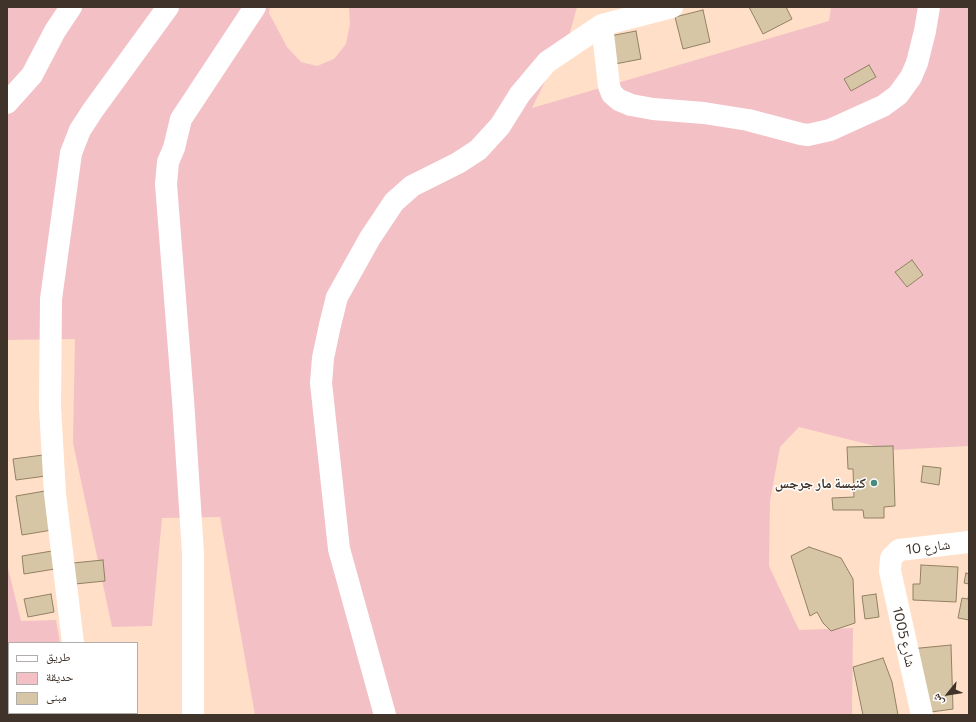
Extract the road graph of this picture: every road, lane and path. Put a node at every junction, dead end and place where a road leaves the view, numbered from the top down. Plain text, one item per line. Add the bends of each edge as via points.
1 (71, 7) edge
2 (168, 7) edge
3 (255, 7) edge
4 (672, 7) edge
5 (929, 7) edge
6 (602, 25) junction
7 (7, 102) edge
8 (969, 542) edge
9 (891, 558) joint
10 (73, 642) edge
11 (194, 715) edge
12 (385, 715) edge
13 (922, 715) edge

1 - 7 street via 32,75
2 - 10 street via 93,110 80,130 71,153 51,299 50,408 55,494
3 - 11 street via 181,119 168,162 166,184 184,400 193,553
4 - 6 street
5 - 6 street via 916,63 911,77 898,95 864,115 830,130 808,135 748,120 653,109 619,100 612,94 609,86
6 - 12 street via 547,62 520,94 500,126 478,150 458,164 412,186 394,202 370,238 337,298 323,358 321,383 339,549
8 - 9 street, شارع 10 via 899,550
9 - 13 street, شارع 1005 via 890,571

